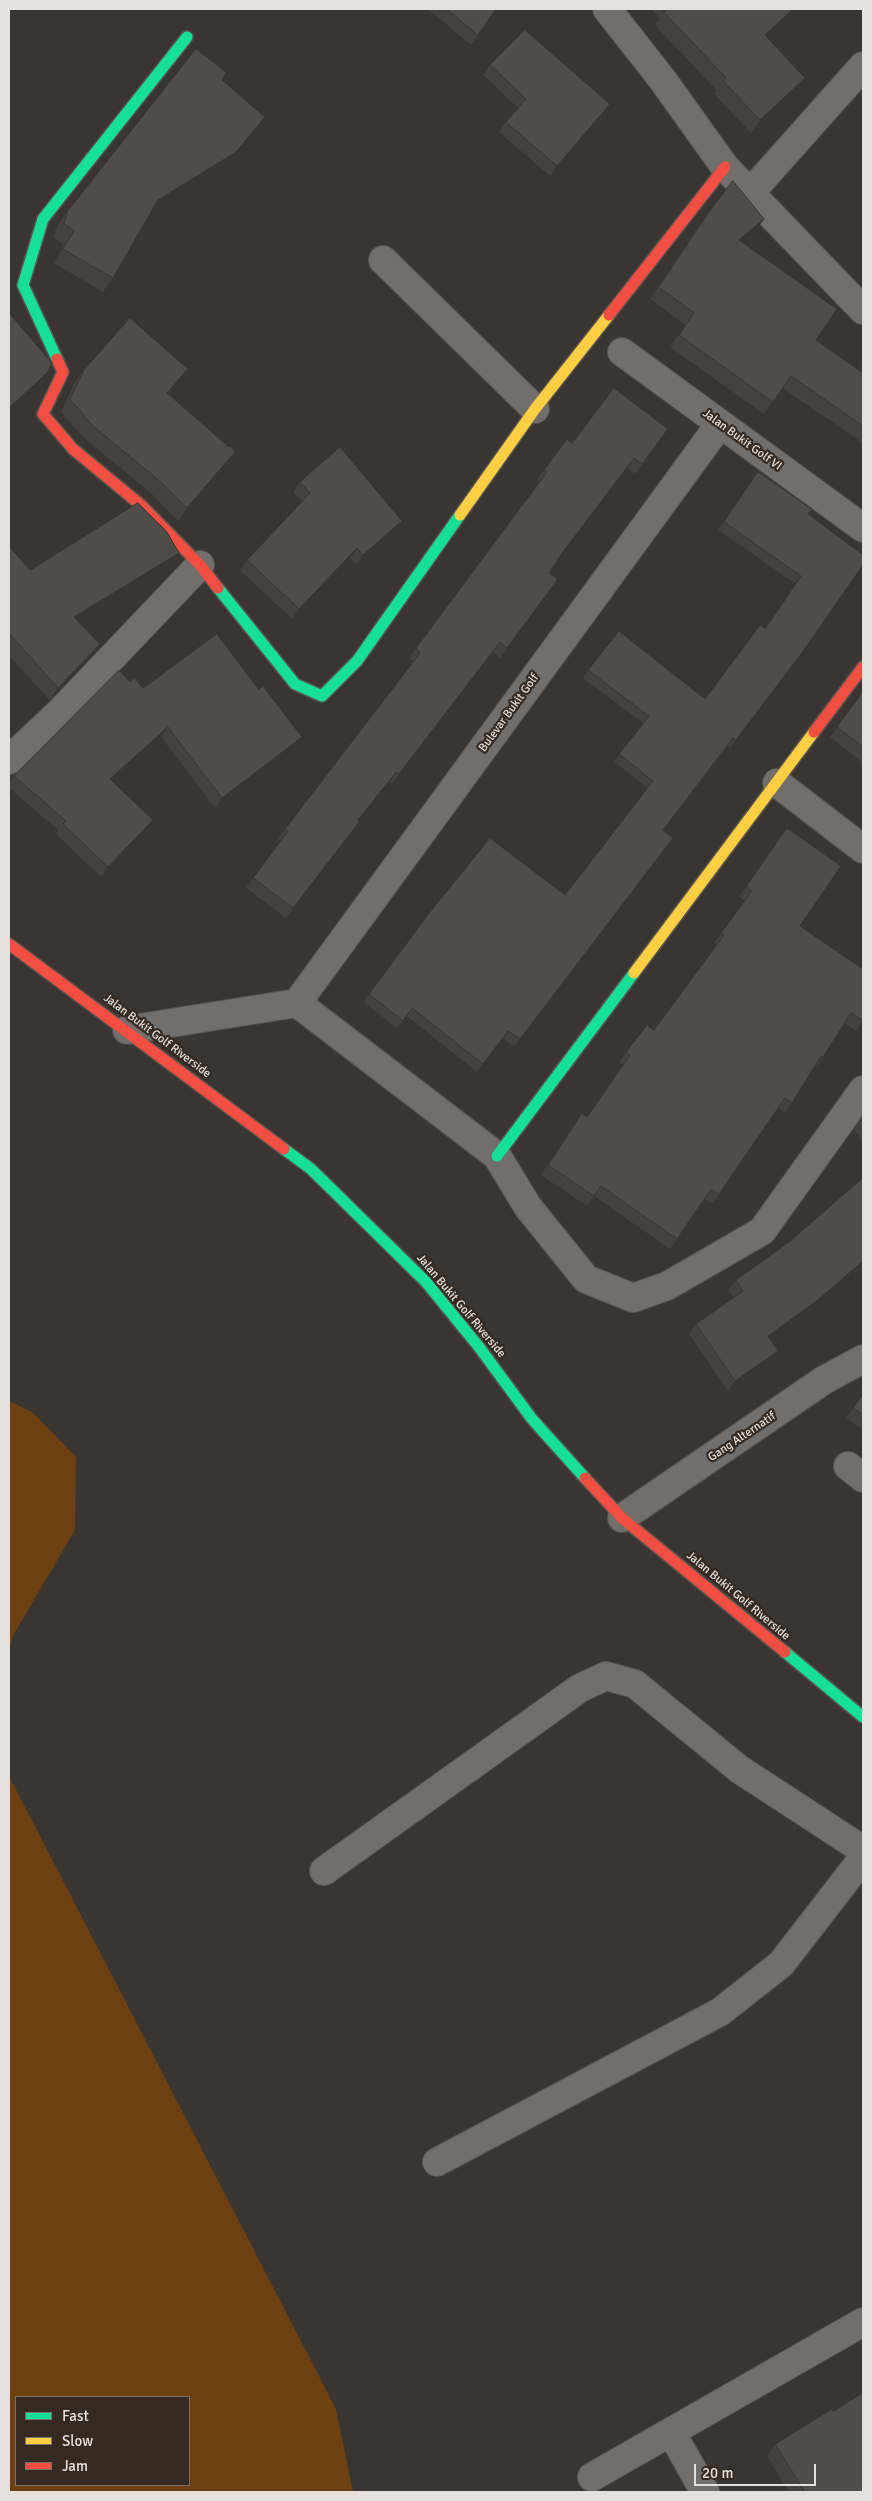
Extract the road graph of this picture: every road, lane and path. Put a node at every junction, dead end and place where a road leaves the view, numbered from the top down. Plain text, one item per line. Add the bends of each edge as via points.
1 (606, 9) edge
2 (187, 37) dead end
3 (863, 66) edge
4 (725, 167) junction
5 (750, 192) junction
6 (383, 260) dead end
7 (863, 310) edge
8 (622, 352) dead end
9 (535, 409) junction
10 (720, 424) junction
11 (863, 528) edge
12 (200, 565) junction
13 (863, 667) edge
14 (9, 760) edge
15 (777, 783) junction
16 (863, 849) edge
17 (9, 944) edge
18 (297, 1003) junction
19 (127, 1030) junction
20 (863, 1090) edge
21 (497, 1156) junction
22 (863, 1359) edge
23 (622, 1518) junction
24 (861, 1713) edge
25 (863, 1850) edge
26 (863, 1858) edge
27 (324, 1871) dead end
28 (438, 2162) dead end
29 (863, 2322) edge
30 (672, 2432) junction
31 (592, 2477) dead end
32 (705, 2492) edge

1 - 4 street via 662,79
2 - 12 street via 43,219 23,285 63,372 43,414 73,449 142,506
3 - 5 street
4 - 5 street
4 - 9 street
5 - 7 street
6 - 9 street
8 - 10 street, Jalan Bukit Golf VI
9 - 12 street via 356,661 322,696 295,684
10 - 11 street, Jalan Bukit Golf VI
10 - 18 street, Bulevar Bukit Golf
12 - 14 street via 59,713
13 - 15 street
15 - 16 street
15 - 21 street
17 - 19 street, Jalan Bukit Golf Riverside
18 - 19 street
18 - 21 street
19 - 23 street, Jalan Bukit Golf Riverside via 311,1169 366,1221 426,1282 532,1419
20 - 21 street via 762,1231 667,1286 634,1298 586,1280 528,1207
22 - 23 street, Gang Alternatif via 824,1380
23 - 24 street, Jalan Bukit Golf Riverside
25 - 27 street via 739,1769 635,1684 606,1676 580,1688
26 - 28 street via 781,1964 720,2012
29 - 30 street
30 - 31 street
30 - 32 street

